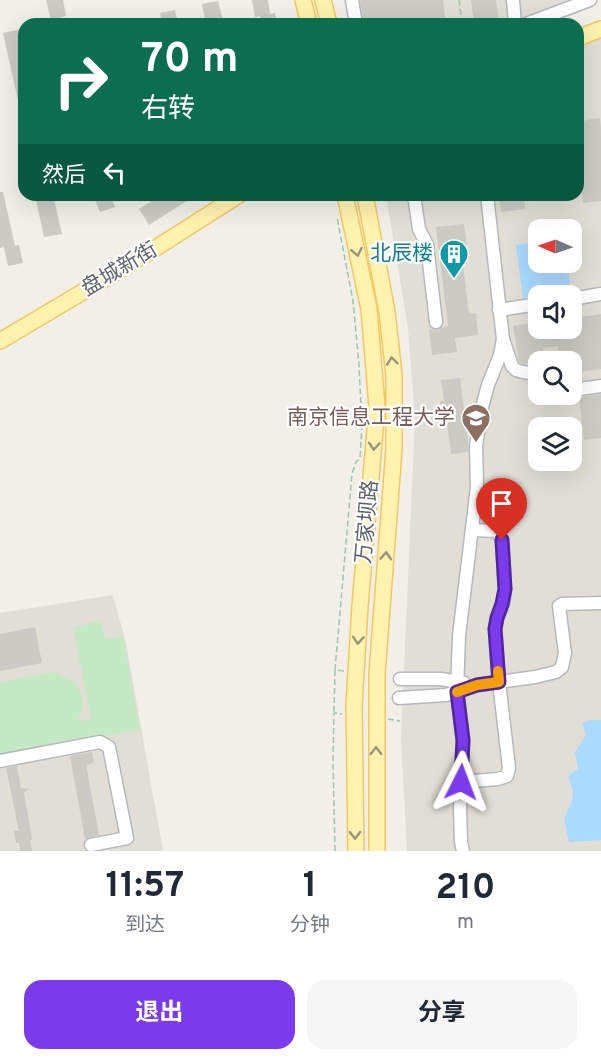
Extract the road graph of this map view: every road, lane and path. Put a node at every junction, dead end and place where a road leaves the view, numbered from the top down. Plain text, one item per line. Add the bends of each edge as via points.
1 (303, 0) edge
2 (323, 0) edge
3 (352, 0) edge
4 (459, 0) edge
5 (513, 0) edge
6 (590, 0) edge
7 (308, 18) edge
8 (328, 18) edge
9 (355, 18) edge
10 (461, 18) edge
11 (515, 18) edge
12 (542, 18) edge
13 (601, 29) edge
14 (584, 36) edge
15 (230, 201) edge
16 (346, 201) edge
17 (366, 201) edge
18 (415, 201) edge
19 (488, 201) edge
20 (336, 214) dead end
21 (601, 294) edge
22 (582, 297) edge
23 (528, 306) edge
24 (500, 310) junction
25 (435, 322) dead end
26 (503, 339) junction
27 (0, 342) edge
28 (528, 373) edge
29 (601, 386) edge
30 (582, 389) edge
31 (472, 530) junction
32 (601, 603) edge
33 (335, 670) dead end
34 (400, 679) dead end
35 (499, 682) junction
36 (457, 687) junction
37 (399, 698) dead end
38 (0, 761) edge
39 (461, 782) junction
40 (92, 845) dead end
41 (356, 851) edge
42 (377, 851) edge
43 (463, 851) edge

1 - 7 main road
2 - 8 main road
3 - 9 lane
4 - 10 path
5 - 11 lane
6 - 12 lane
13 - 14 main road
15 - 27 main road, 盘城新街
16 -> 41 main road, 万家坝路 via 369,309 377,407 354,705
42 -> 17 main road, 万家坝路 via 377,674 394,449 394,375 387,312
18 - 25 lane via 419,229 427,246
19 - 24 lane
20 - 33 path via 352,301 362,426 360,458 352,474
21 - 22 lane
23 - 24 lane
24 - 26 lane
26 - 28 lane via 512,366
26 - 31 lane via 482,407
29 - 30 lane
31 - 35 lane via 497,531 502,540 505,589 495,629
31 - 36 lane
32 - 35 lane via 559,606 565,653 562,667 556,672
34 - 36 lane via 441,679
35 - 36 lane
35 - 39 lane via 507,776
36 - 37 lane via 446,695
36 - 39 lane via 463,740
38 - 40 lane via 100,742 109,747 127,838
39 - 43 lane

